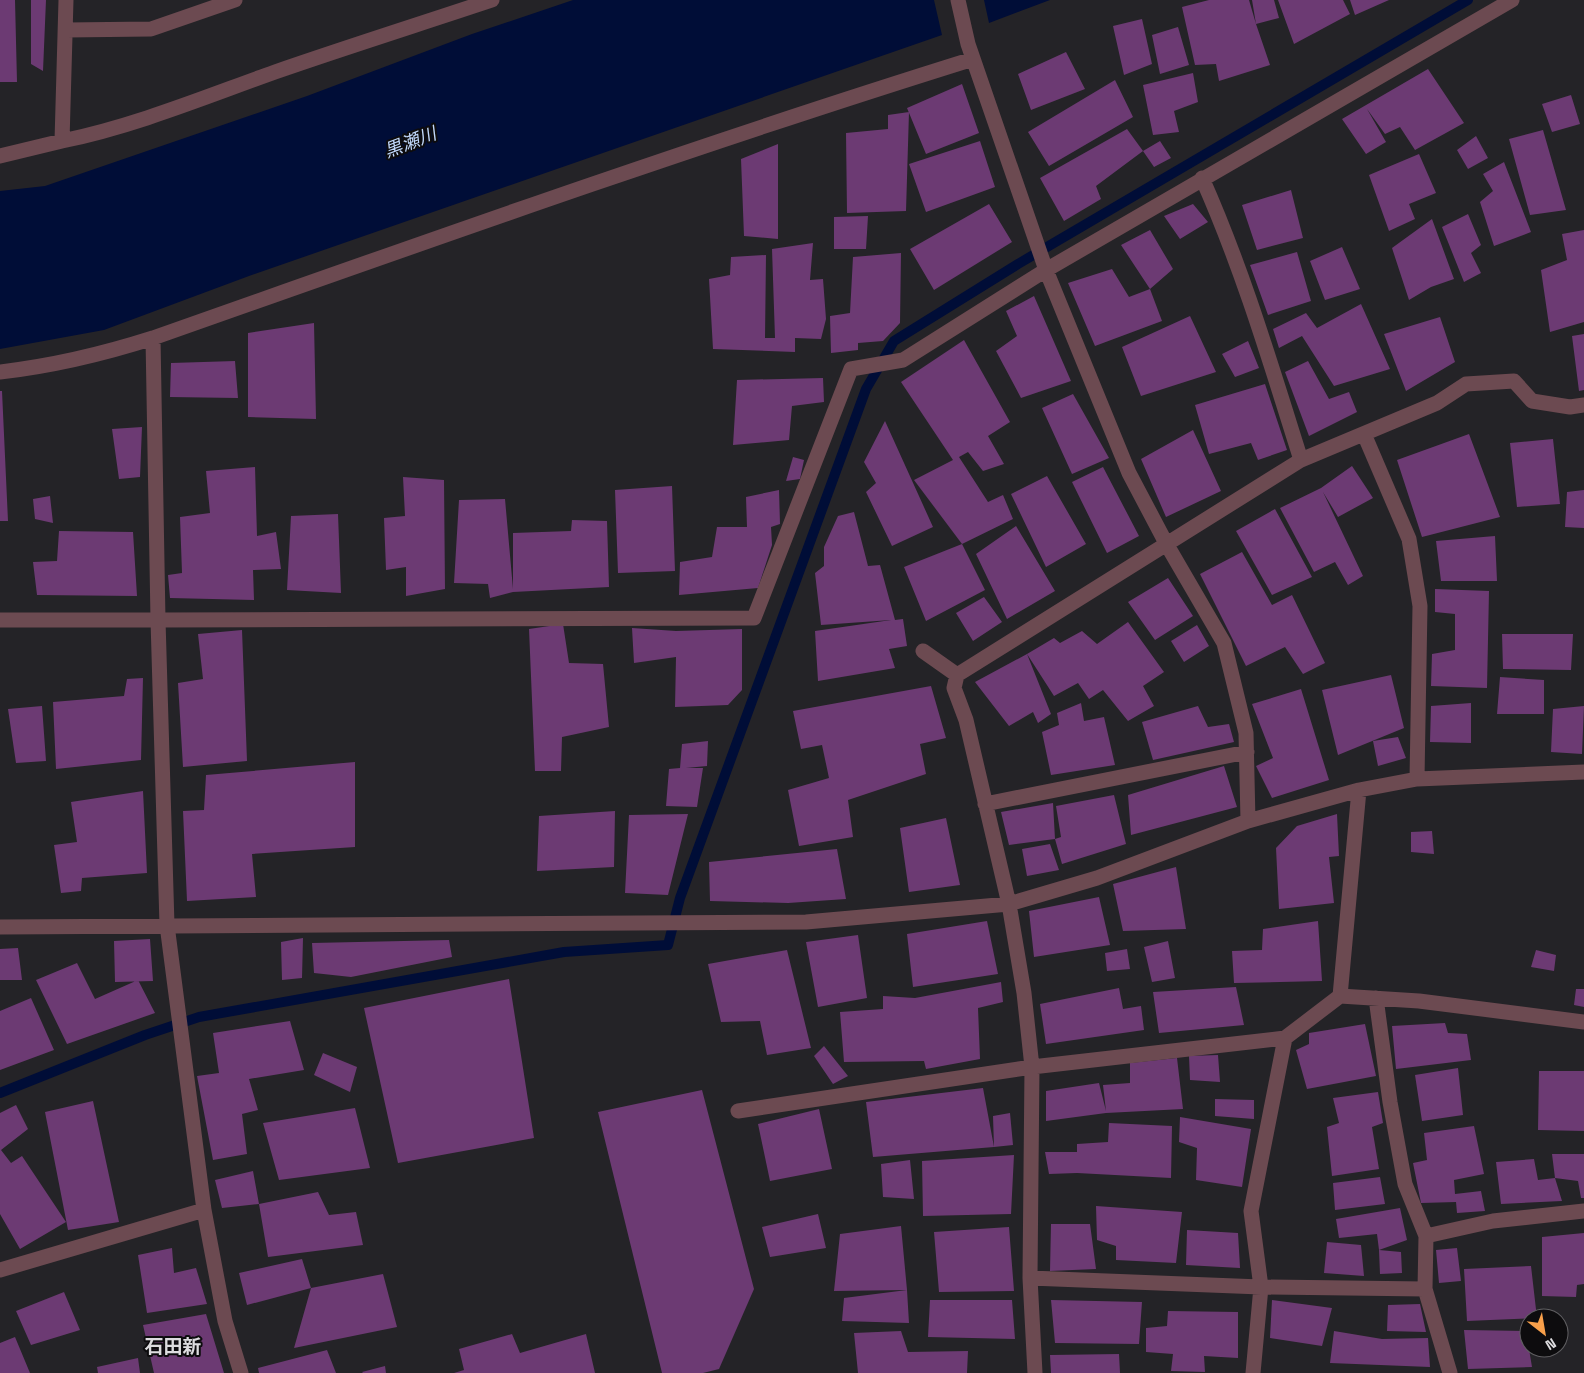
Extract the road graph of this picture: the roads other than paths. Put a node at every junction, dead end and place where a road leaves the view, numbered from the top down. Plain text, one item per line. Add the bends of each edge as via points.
1 (66, 0) edge
2 (234, 0) edge
3 (492, 0) edge
4 (958, 0) edge
5 (1512, 0) edge
6 (66, 30) junction
7 (973, 59) junction
8 (62, 141) junction
9 (0, 156) edge
10 (1202, 178) junction
11 (1046, 270) junction
12 (153, 338) junction
13 (0, 372) edge
14 (1584, 405) edge
15 (1364, 434) junction
16 (1301, 460) junction
17 (1167, 544) junction
18 (0, 620) edge
19 (158, 620) junction
20 (923, 651) dead end
21 (957, 675) junction
22 (1247, 752) junction
23 (1584, 772) edge
24 (1416, 779) junction
25 (1359, 790) junction
26 (986, 804) junction
27 (1248, 821) junction
28 (1009, 904) junction
29 (167, 925) junction
30 (0, 926) edge
31 (1340, 996) junction
32 (1376, 998) junction
33 (1584, 1022) edge
34 (1285, 1038) junction
35 (1032, 1067) junction
36 (738, 1111) dead end
37 (204, 1210) junction
38 (1584, 1212) edge
39 (1426, 1236) junction
40 (0, 1270) edge
41 (1030, 1278) junction
42 (1261, 1288) junction
43 (1425, 1289) junction
44 (241, 1373) edge
45 (1035, 1373) edge
46 (1253, 1373) edge
47 (1450, 1373) edge

1 - 6 street
2 - 6 street via 151,29
3 - 8 street via 158,114
4 - 7 street
5 - 10 street
6 - 8 street
7 - 11 street
7 - 12 street via 827,104 583,187
8 - 9 street
10 - 11 street
10 - 16 street via 1256,314
11 - 17 street via 1129,473
11 - 19 street via 903,360 851,369 754,618
12 - 13 street via 118,350 55,364
12 - 19 street
14 - 15 street via 1570,407 1532,401 1514,380 1466,384 1437,403
15 - 16 street
15 - 24 street via 1409,539 1420,606
16 - 17 street
17 - 21 street
17 - 22 street via 1224,643 1246,733
18 - 19 street
19 - 29 street
20 - 21 street
21 - 26 street via 954,688 966,720
22 - 26 street
22 - 27 street
23 - 24 street
24 - 25 street
25 - 27 street
25 - 31 street
26 - 28 street
27 - 28 street via 1097,878
28 - 29 street via 806,922
28 - 35 street
29 - 30 street
29 - 37 street
31 - 32 street
31 - 34 street
32 - 33 street
32 - 39 street via 1405,1184
34 - 35 street
34 - 42 street via 1251,1211
35 - 36 street
35 - 41 street
37 - 40 street
37 - 44 street via 225,1321
38 - 39 street via 1493,1221
39 - 43 street
41 - 42 street
41 - 45 street
42 - 43 street
42 - 46 street
43 - 47 street

